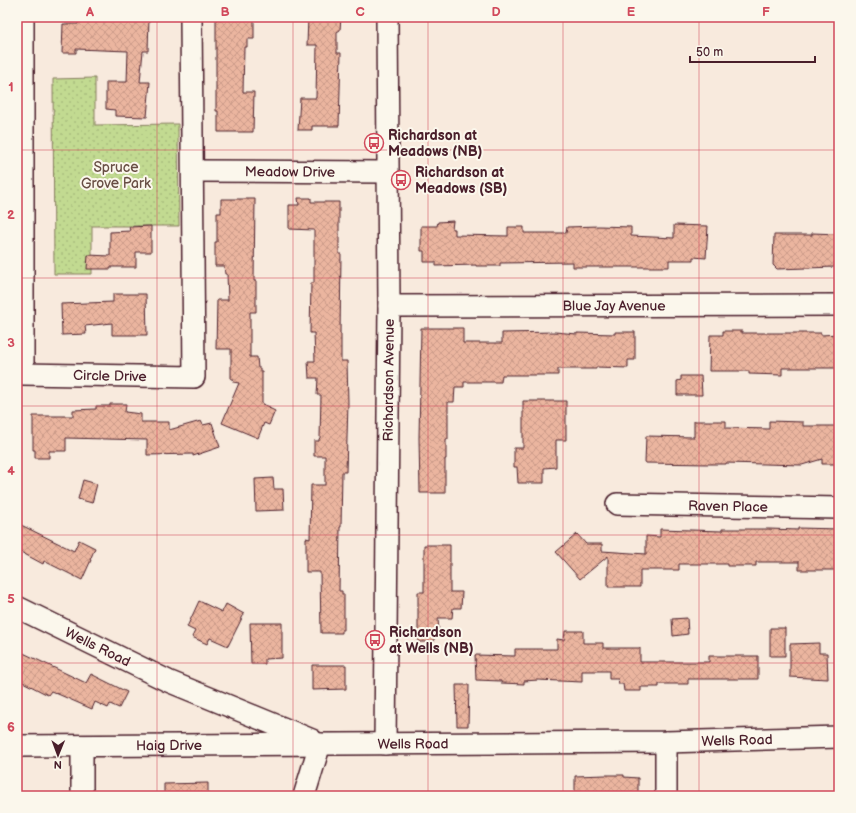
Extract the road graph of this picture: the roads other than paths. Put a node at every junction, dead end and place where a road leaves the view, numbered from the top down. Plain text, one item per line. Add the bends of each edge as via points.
1 (23, 17) edge
2 (191, 17) edge
3 (387, 17) edge
4 (20, 142) edge
5 (193, 171) junction
6 (388, 172) junction
7 (839, 305) edge
8 (389, 306) junction
9 (618, 504) dead end
10 (839, 508) edge
11 (17, 607) edge
12 (839, 737) edge
13 (666, 742) junction
14 (320, 744) junction
15 (385, 744) junction
16 (17, 746) edge
17 (82, 746) junction
18 (82, 796) edge
19 (304, 796) edge
20 (666, 796) edge

1 - 4 street, Circle Drive
2 - 5 street, Circle Drive
3 - 6 street, Richardson Avenue
4 - 5 street, Circle Drive via 23,374 194,377
5 - 6 street, Meadow Drive
6 - 8 street, Richardson Avenue
7 - 8 street, Blue Jay Avenue
8 - 15 street, Richardson Avenue
9 - 10 street, Raven Place
11 - 14 street, Wells Road via 168,681
12 - 13 street, Wells Road
13 - 15 street, Wells Road
13 - 20 street
14 - 15 street, Wells Road
14 - 17 street, Haig Drive
14 - 19 street
16 - 17 street, Haig Drive
17 - 18 street

